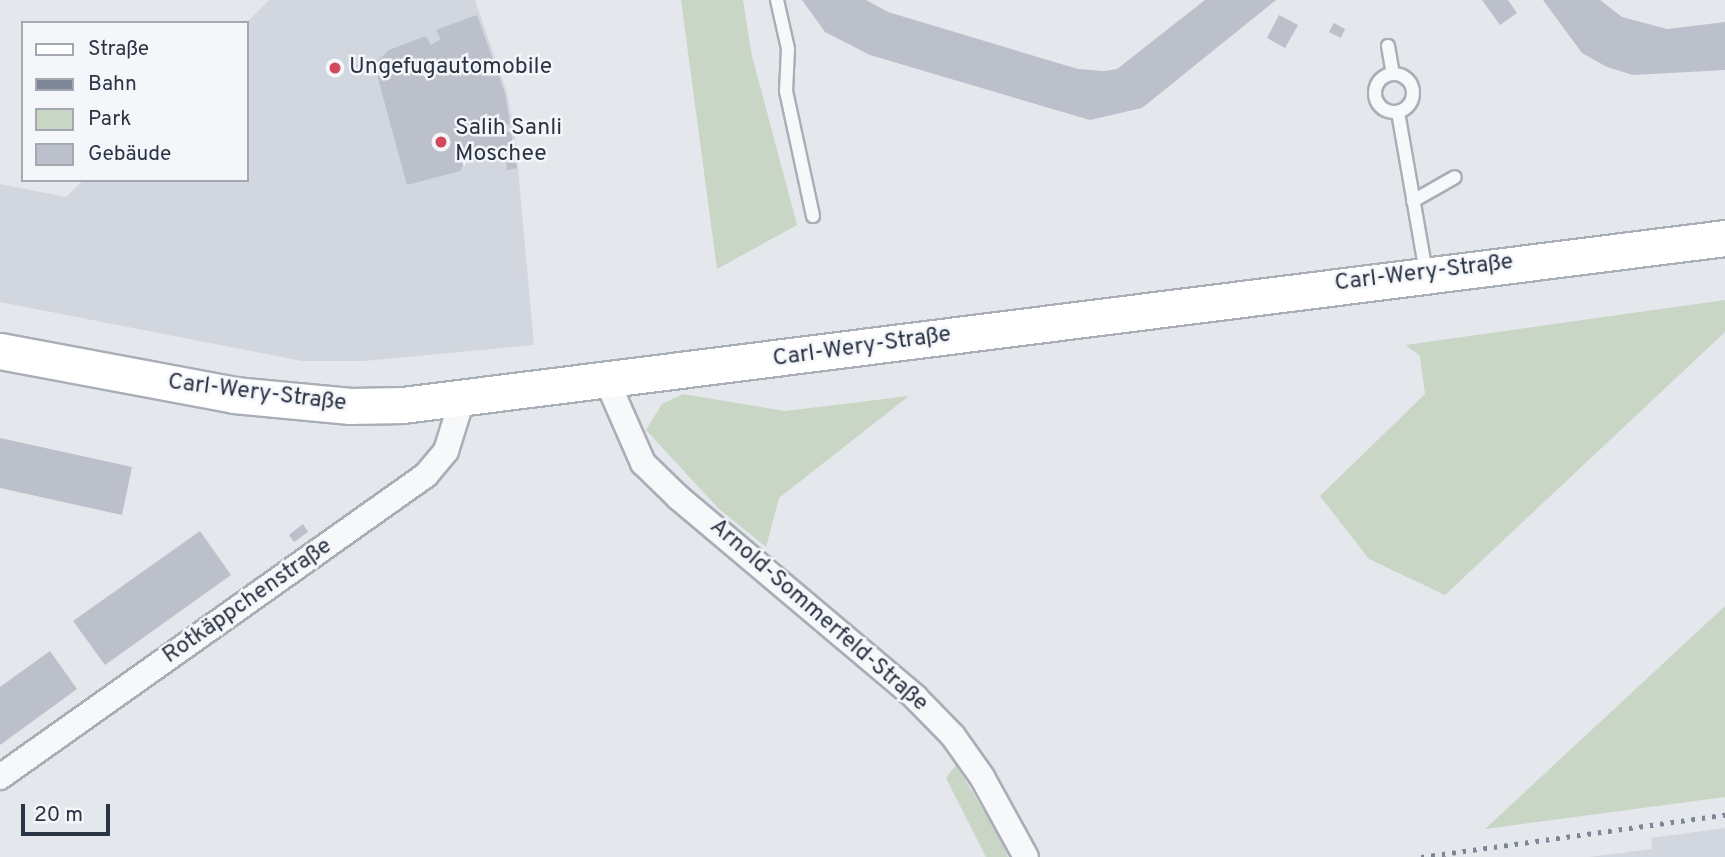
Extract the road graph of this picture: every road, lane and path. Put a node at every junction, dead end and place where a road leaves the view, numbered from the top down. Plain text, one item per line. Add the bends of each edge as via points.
1 (777, 0) edge
2 (1388, 46) dead end
3 (1393, 74) junction
4 (1398, 112) junction
5 (1455, 177) dead end
6 (1413, 201) junction
7 (813, 216) dead end
8 (1725, 238) edge
9 (1426, 274) junction
10 (0, 351) edge
11 (607, 381) junction
12 (462, 400) junction
13 (0, 776) edge
14 (1026, 857) edge

1 - 7 lane via 788,49 786,91
2 - 3 lane
3 - 4 lane via 1409,80 1414,92 1409,105
3 - 4 lane via 1377,85 1376,97 1384,109
4 - 6 lane
5 - 6 lane
6 - 9 lane
8 - 9 main road, Carl-Wery-Straße
9 - 11 main road, Carl-Wery-Straße
10 - 12 main road, Carl-Wery-Straße via 282,401 350,406
11 - 12 main road, Carl-Wery-Straße
11 - 14 street, Arnold-Sommerfeld-Straße via 643,463 915,697 953,736 982,777
12 - 13 street, Rotkäppchenstraße via 446,451 426,475

